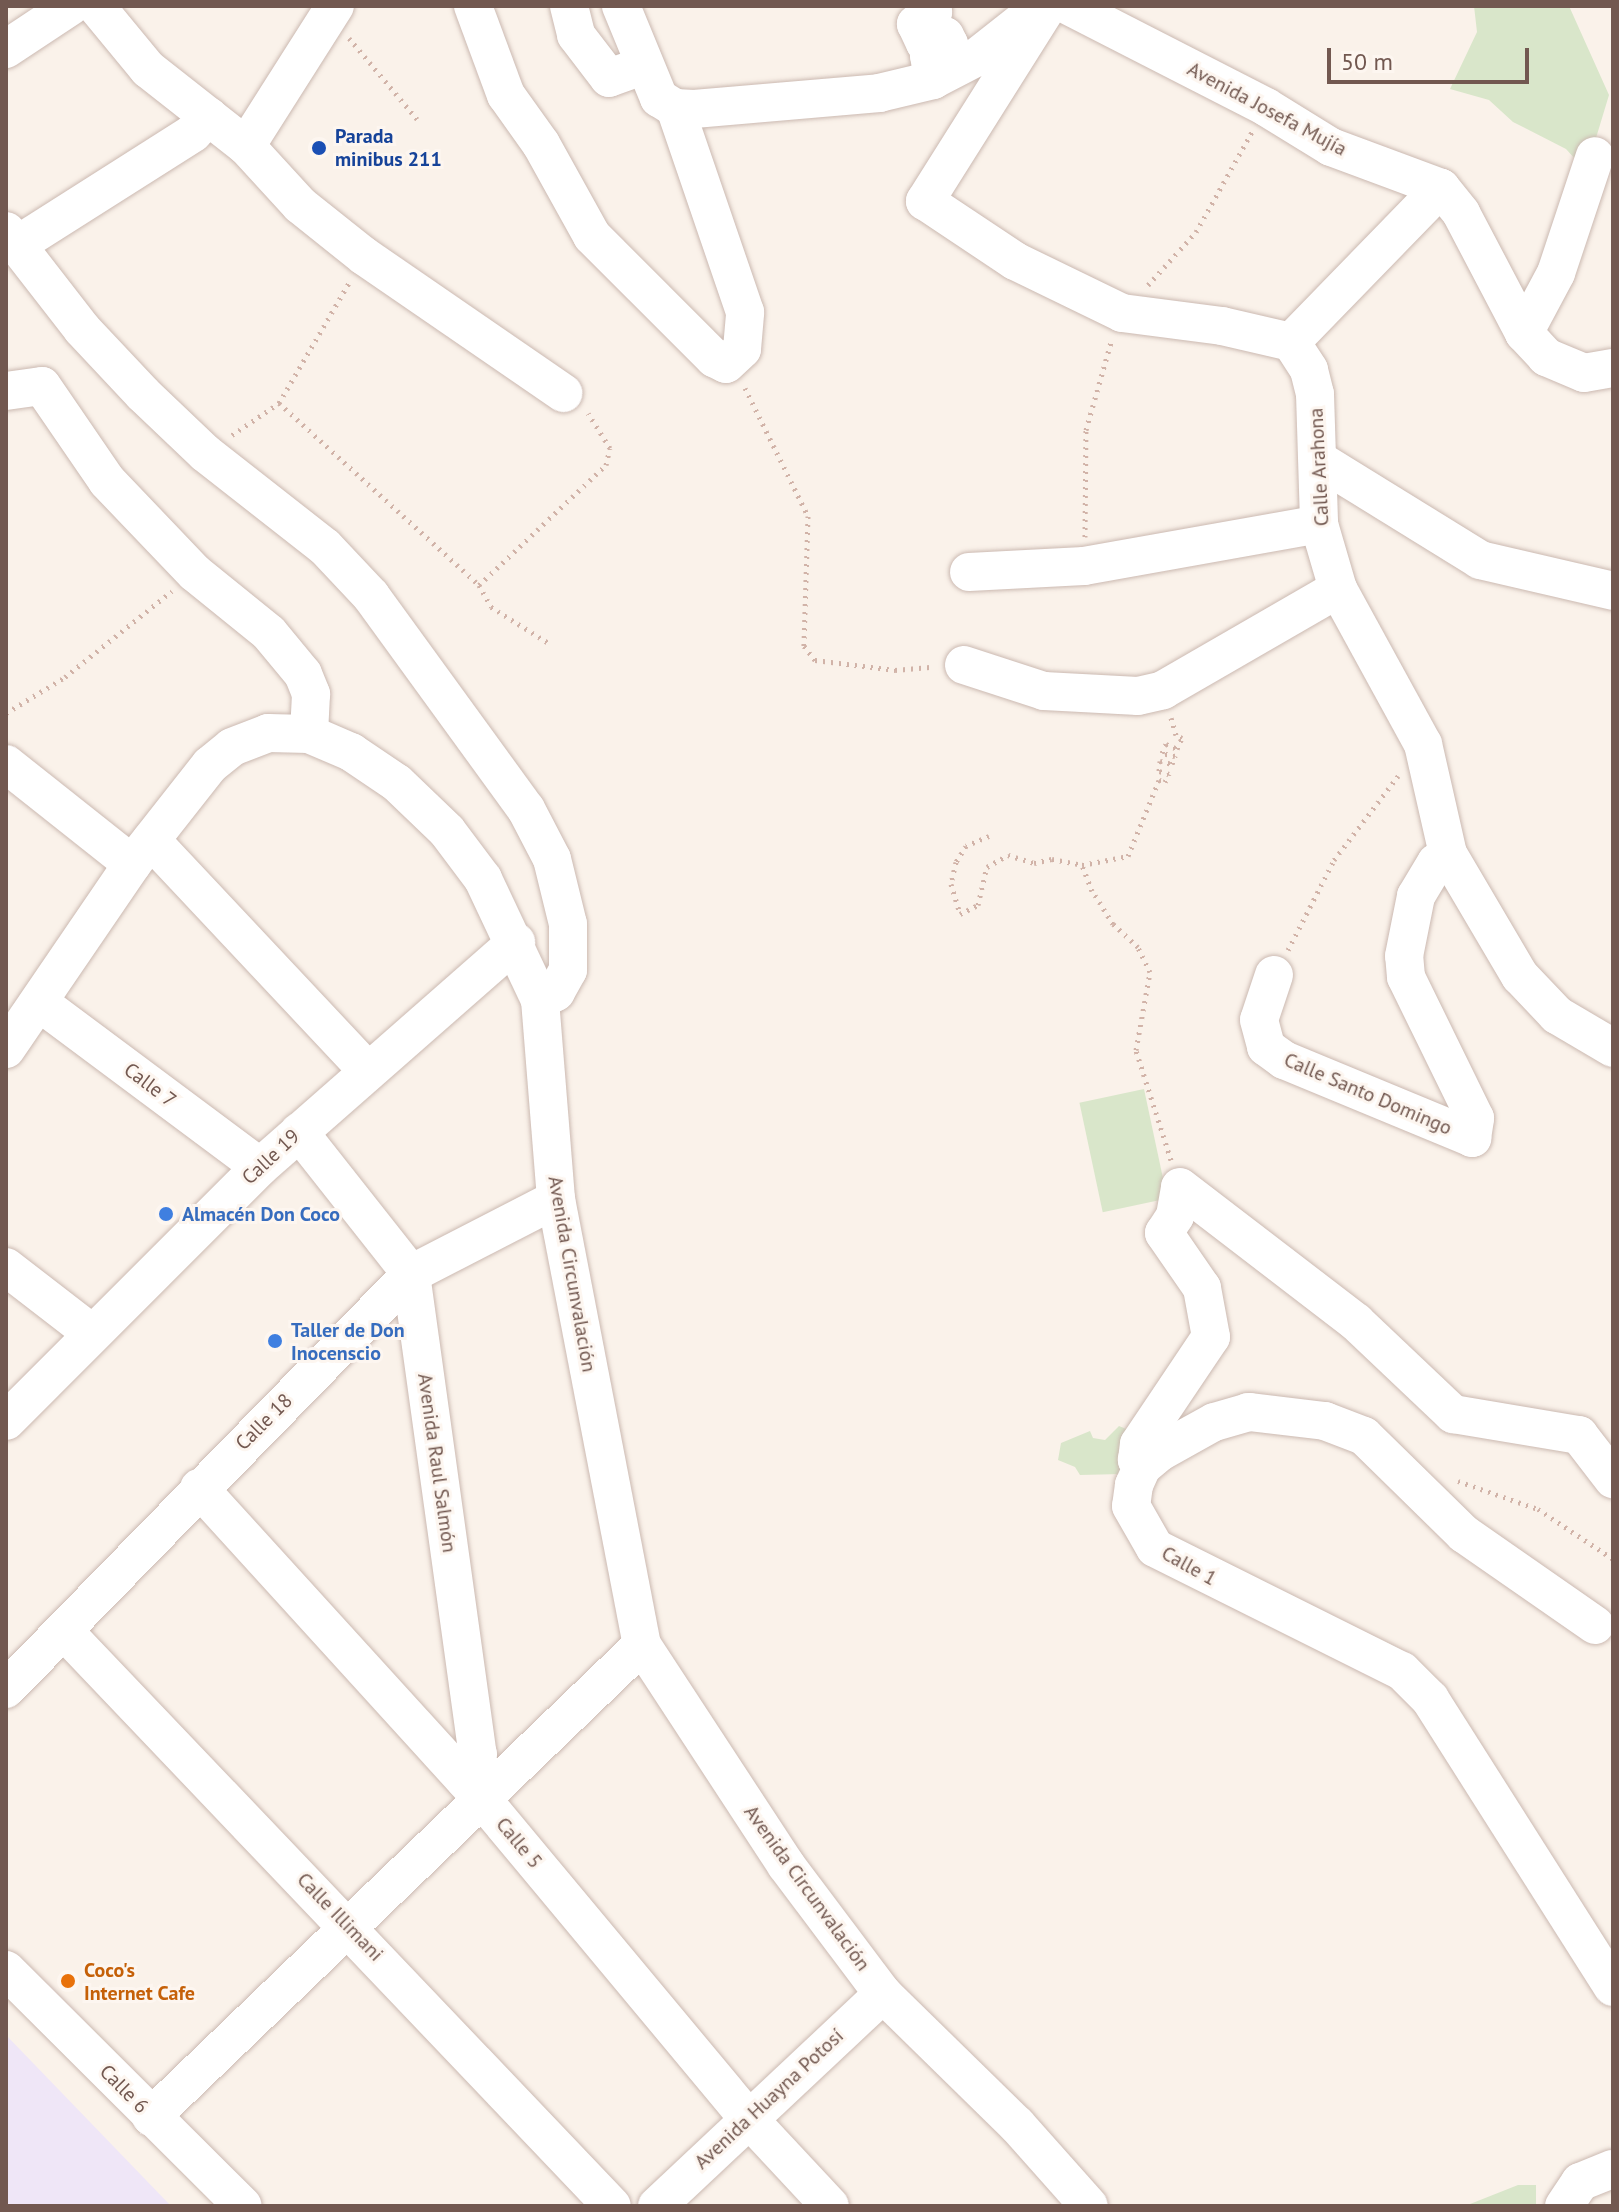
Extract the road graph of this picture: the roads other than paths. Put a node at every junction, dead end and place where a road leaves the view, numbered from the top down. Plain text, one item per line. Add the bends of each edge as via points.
1 (71, 6) edge
2 (96, 6) edge
3 (473, 6) edge
4 (569, 6) edge
5 (621, 6) edge
6 (930, 6) edge
7 (1041, 6) edge
8 (1048, 6) edge
9 (1069, 6) edge
10 (331, 10) edge
11 (6, 49) edge
12 (644, 65) junction
13 (933, 80) junction
14 (675, 108) junction
15 (209, 116) junction
16 (246, 146) junction
17 (1595, 156) dead end
18 (1441, 188) junction
19 (13, 237) edge
20 (1524, 333) junction
21 (1291, 342) junction
22 (1613, 368) edge
23 (24, 388) edge
24 (563, 393) road end
25 (1320, 461) junction
26 (1319, 524) junction
27 (969, 572) dead end
28 (1338, 589) junction
29 (1613, 591) edge
30 (964, 665) road end
31 (309, 734) junction
32 (6, 764) edge
33 (142, 852) junction
34 (1448, 854) junction
35 (516, 942) junction
36 (1274, 975) road end
37 (540, 1000) junction
38 (40, 1003) junction
39 (1613, 1048) edge
40 (6, 1049) edge
41 (366, 1069) junction
42 (299, 1132) junction
43 (260, 1167) junction
44 (556, 1199) junction
45 (6, 1267) edge
46 (411, 1274) junction
47 (90, 1332) junction
48 (6, 1421) edge
49 (1142, 1467) junction
50 (1613, 1479) edge
51 (199, 1488) junction
52 (1595, 1625) dead end
53 (64, 1631) junction
54 (642, 1645) junction
55 (6, 1689) edge
56 (474, 1789) junction
57 (350, 1926) junction
58 (6, 1970) edge
59 (1613, 1987) edge
60 (883, 1994) junction
61 (151, 2117) junction
62 (748, 2118) junction
63 (1613, 2169) edge
64 (243, 2206) edge
65 (612, 2206) edge
66 (657, 2206) edge
67 (830, 2206) edge
68 (1089, 2206) edge
69 (1564, 2206) edge

1 - 11 street
2 - 15 street via 148,69
3 - 14 street via 506,95 541,144 592,236 714,358 732,362 742,349 745,312
4 - 12 street via 576,35 609,78
5 - 12 street
6 - 13 street via 933,12 916,24 925,43 945,36 949,44 929,55
7 - 13 street via 977,57
8 - 21 street via 925,201 1015,261 1122,313 1234,328
9 - 18 street, Avenida Josefa Mujía via 1266,107 1331,147
10 - 16 street
12 - 14 street via 659,98
13 - 14 street via 879,93
15 - 16 street
15 - 19 street via 193,133
16 - 24 street via 300,205 364,256
17 - 20 street via 1556,273
18 - 20 street via 1461,213
18 - 21 street
19 - 37 street via 82,329 205,453 325,547 371,596 526,809 552,859 568,924 568,970 556,992
20 - 22 street via 1566,369 1584,373
21 - 25 street, Calle Arahona via 1309,370 1315,394
23 - 31 street via 195,573 269,633 299,667 311,694
25 - 26 street, Calle Arahona
25 - 29 street via 1480,560
26 - 27 street via 1084,566
26 - 28 street, Calle Arahona
28 - 30 street via 1163,690 1099,698 1044,691
28 - 34 street, Calle Arahona via 1423,744
31 - 33 street, Avenida Circunvalación via 268,733 232,747 210,765
31 - 35 street, Avenida Circunvalación via 351,752 397,783 447,831 483,879
32 - 33 street
33 - 38 street, Avenida Circunvalación
33 - 41 street
34 - 36 street, Calle Santo Domingo via 1436,863 1416,896 1404,956 1406,977 1475,1118 1472,1138 1298,1066 1266,1047 1259,1020
34 - 39 street, Calle Arahona via 1520,976 1557,1015
35 - 37 street, Avenida Circunvalación
35 - 41 street, Calle 19
37 - 44 street, Avenida Circunvalación
38 - 40 street, Avenida Circunvalación
38 - 43 street, Calle 7
41 - 42 street, Calle 19
42 - 43 street, Calle 19
42 - 46 street
43 - 47 street, Calle 19
44 - 46 street, Calle 18
44 - 54 street, Avenida Circunvalación
45 - 47 street
46 - 51 street, Calle 18
46 - 56 street, Avenida Raul Salmón via 478,1754
47 - 48 street, Calle 19
49 - 50 street, Calle 1 via 1137,1460 1139,1444 1211,1337 1202,1288 1164,1233 1175,1216 1180,1187 1356,1322 1453,1414 1579,1435
49 - 52 street via 1183,1436 1249,1412 1325,1421 1364,1436 1464,1534
49 - 59 street, Calle 1 via 1131,1506 1155,1548 1402,1671 1430,1699
51 - 53 street, Calle 18
51 - 56 street, Calle 5
53 - 55 street, Calle 18
53 - 57 street, Calle Illimani
54 - 56 street
54 - 60 street, Avenida Circunvalación via 786,1865
56 - 57 street
56 - 62 street, Calle 5
57 - 61 street
57 - 65 street, Calle Illimani
58 - 61 street, Calle 6
60 - 62 street, Avenida Huayna Potosí
60 - 68 street, Avenida Circunvalación via 1017,2125
61 - 64 street, Calle 6
62 - 66 street, Avenida Huayna Potosí
62 - 67 street, Calle 5
63 - 69 street via 1580,2182

